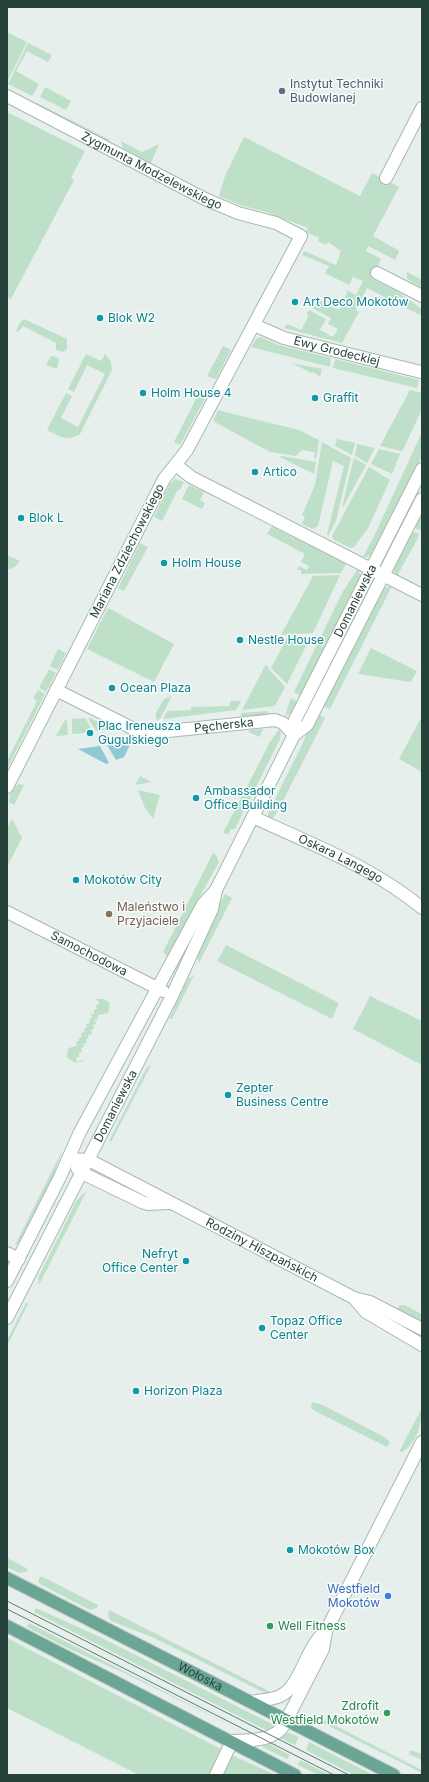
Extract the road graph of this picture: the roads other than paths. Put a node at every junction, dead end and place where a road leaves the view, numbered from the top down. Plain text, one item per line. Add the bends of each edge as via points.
1 (7, 96) edge
2 (422, 108) edge
3 (386, 178) dead end
4 (301, 236) joint
5 (377, 273) dead end
6 (422, 296) edge
7 (254, 325) junction
8 (421, 372) edge
9 (176, 465) junction
10 (422, 469) edge
11 (422, 499) edge
12 (371, 569) junction
13 (383, 575) junction
14 (422, 595) edge
15 (56, 690) junction
16 (294, 734) junction
17 (7, 787) edge
18 (253, 817) junction
19 (216, 890) junction
20 (422, 908) edge
21 (7, 912) edge
22 (157, 988) junction
23 (172, 996) junction
24 (68, 1159) junction
25 (89, 1160) junction
26 (82, 1173) junction
27 (170, 1203) junction
28 (7, 1253) edge
29 (19, 1258) junction
30 (7, 1281) edge
31 (354, 1298) junction
32 (7, 1318) edge
33 (422, 1330) edge
34 (422, 1345) edge
35 (422, 1442) edge
36 (7, 1578) edge
37 (7, 1626) edge
38 (326, 1631) junction
39 (250, 1702) junction
40 (287, 1720) junction
41 (232, 1741) junction
42 (216, 1775) edge
43 (295, 1775) edge
44 (394, 1775) edge

1 - 4 street, Zygmunta Modzelewskiego via 205,199 238,213 276,223
2 - 3 street
4 - 7 street, Mariana Zdziechowskiego
5 - 6 street
7 - 8 street, Ewy Grodeckiej via 284,338
7 - 9 street, Mariana Zdziechowskiego via 187,450
9 - 12 street via 191,477
9 - 15 street, Mariana Zdziechowskiego via 164,479
10 - 12 street, Domaniewska
11 - 13 street, Domaniewska
12 - 13 street
12 - 16 street, Domaniewska via 295,720
13 - 14 street
13 - 16 street, Domaniewska via 307,725
15 - 16 street, Pęcherska via 132,729 149,732 275,720 283,723
15 - 17 street, Mariana Zdziechowskiego
16 - 18 street, Domaniewska
18 - 19 street, Domaniewska
18 - 20 street, Oskara Langego via 373,874 400,890
19 - 22 street, Domaniewska via 203,904
19 - 23 street, Domaniewska via 212,909
21 - 22 street, Samochodowa
22 - 23 street, Samochodowa
22 - 24 street, Domaniewska
23 - 25 street, Domaniewska
24 - 25 street, Rodziny Hiszpańskich
24 - 26 street, Rodziny Hiszpańskich
24 - 29 street, Domaniewska
25 - 26 street, Domaniewska
25 - 27 street, Rodziny Hiszpańskich
26 - 27 street, Rodziny Hiszpańskich via 142,1202
26 - 32 street, Domaniewska
27 - 31 street, Rodziny Hiszpańskich
28 - 29 street
29 - 30 street, Domaniewska
31 - 33 street, Rodziny Hiszpańskich via 370,1302
31 - 34 street, Rodziny Hiszpańskich via 366,1312
35 - 38 street
36 - 39 main road, Wołoska
37 - 41 main road
38 - 39 street via 313,1644 288,1691 280,1696
38 - 40 street via 323,1649
39 - 40 main road, Wołoska
40 - 41 street via 281,1730 272,1736
40 - 44 main road, Wołoska
41 - 42 street
41 - 43 main road

